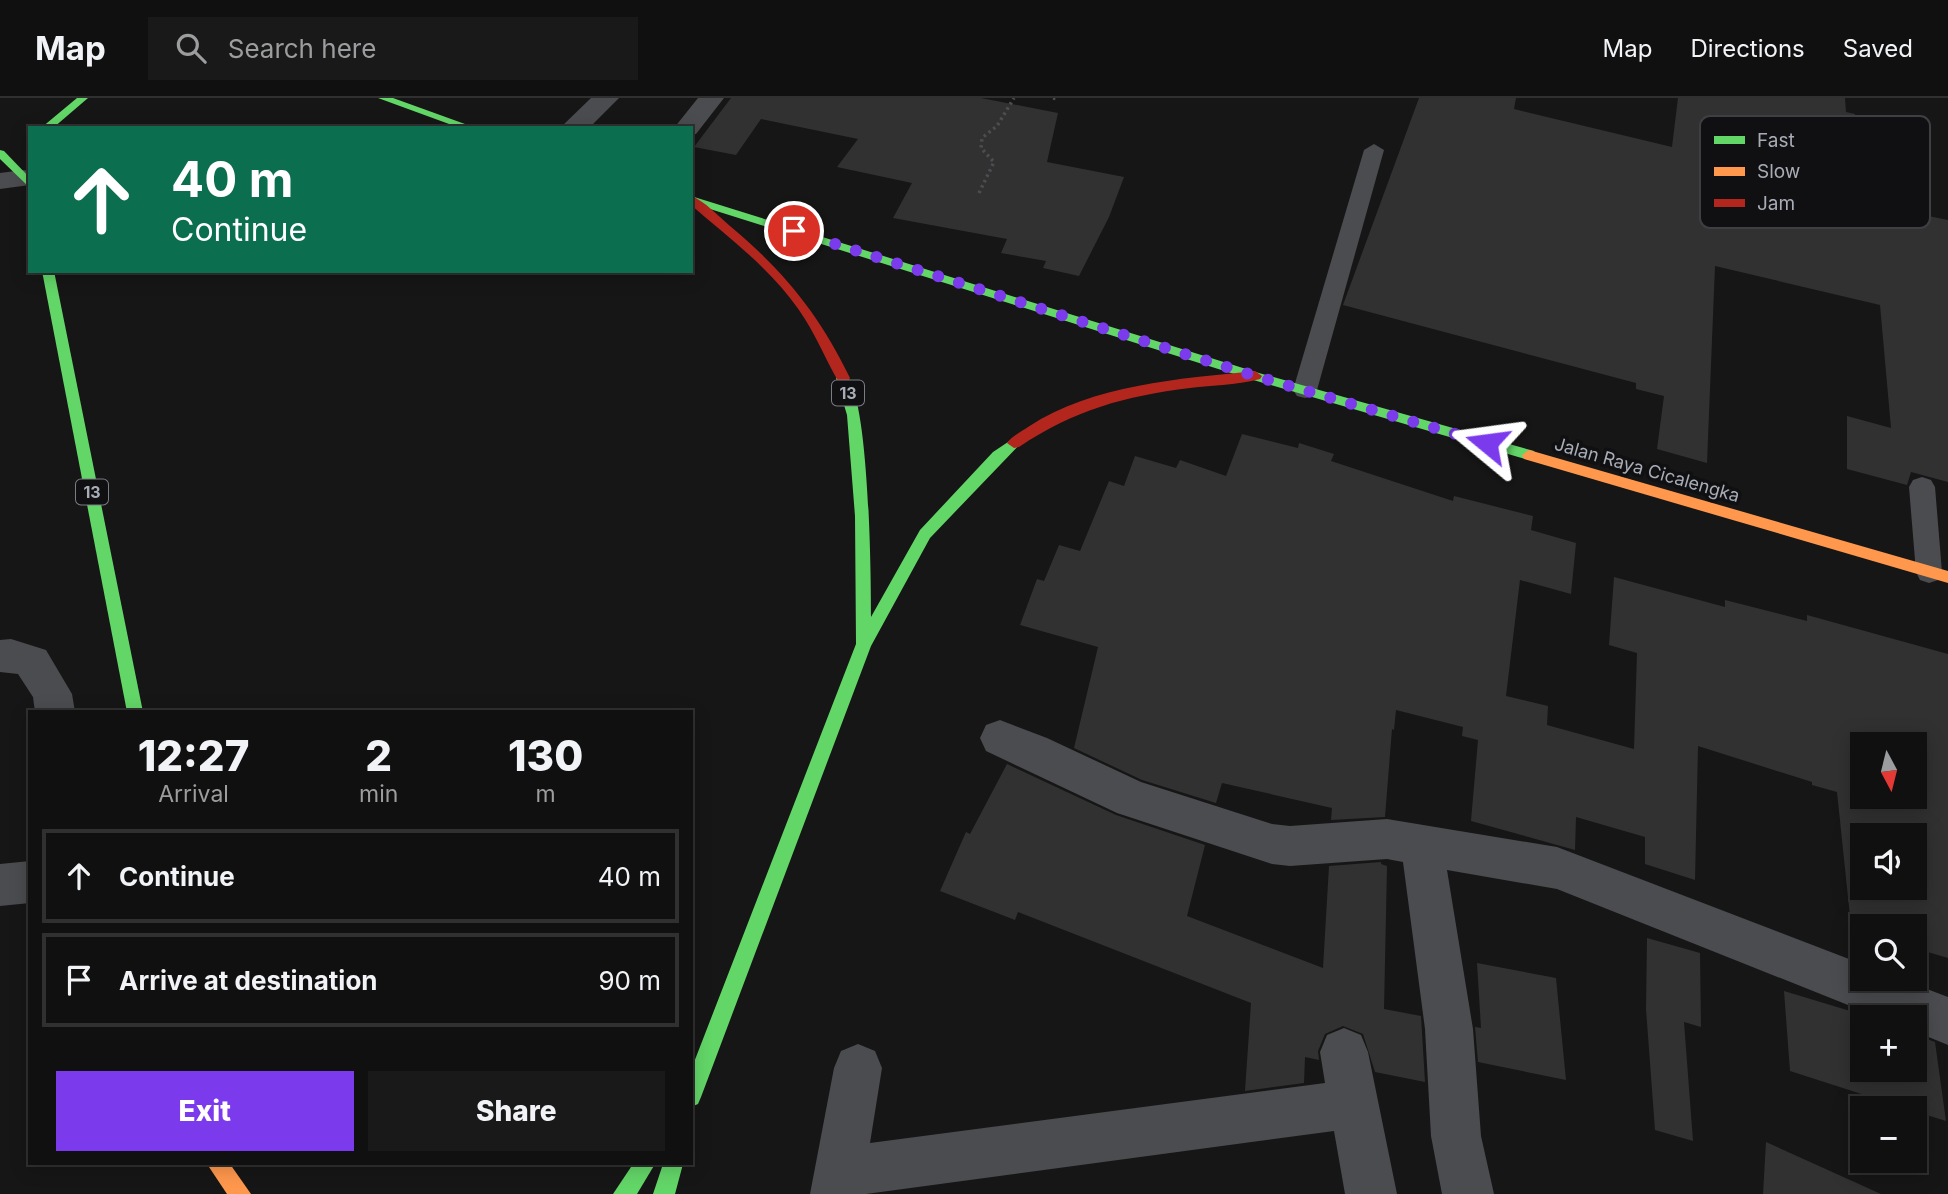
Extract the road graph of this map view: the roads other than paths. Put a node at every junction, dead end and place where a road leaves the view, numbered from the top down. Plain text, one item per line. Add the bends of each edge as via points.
1 (83, 98) edge
2 (383, 98) edge
3 (606, 98) edge
4 (711, 98) edge
5 (48, 126) edge
6 (465, 126) edge
7 (575, 126) edge
8 (689, 126) edge
9 (1374, 150) dead end
10 (0, 153) edge
11 (18, 182) edge
12 (693, 200) edge
13 (693, 201) edge
14 (48, 273) edge
15 (1255, 376) junction
16 (1305, 390) junction
17 (1922, 487) dead end
18 (1939, 575) edge
19 (864, 645) junction
20 (0, 656) edge
21 (55, 710) edge
22 (135, 710) edge
23 (1000, 738) dead end
24 (1424, 844) junction
25 (28, 882) edge
26 (0, 885) edge
27 (1948, 1021) edge
28 (1344, 1052) dead end
29 (858, 1068) dead end
30 (693, 1094) edge
31 (1354, 1104) junction
32 (218, 1165) edge
33 (644, 1165) edge
34 (673, 1165) edge
35 (838, 1183) edge
36 (240, 1194) edge
37 (624, 1194) edge
38 (664, 1194) edge
39 (1371, 1194) edge
40 (1468, 1194) edge

1 - 5 main road
2 - 6 main road
3 - 7 street
4 - 8 street
9 - 16 lane
10 - 11 main road
12 - 15 main road, Jalan Raya Cicalengka
13 - 19 main road, 13 via 797,298 845,382 854,415 862,516
14 - 22 main road, 13
15 - 16 main road, Jalan Raya Cicalengka
15 - 19 main road via 1137,391 1077,407 1029,432 998,456 925,534
16 - 18 main road, Jalan Raya Cicalengka
17 - 18 lane
19 - 30 main road, 13
20 - 21 street via 32,662 52,694
23 - 24 street via 1132,799 1272,844 1387,839
24 - 27 street via 1557,868
24 - 40 street via 1449,1029 1456,1136
25 - 26 street
28 - 31 street
29 - 35 street
31 - 35 street
31 - 39 street
32 - 36 main road
33 - 37 main road
34 - 38 main road

